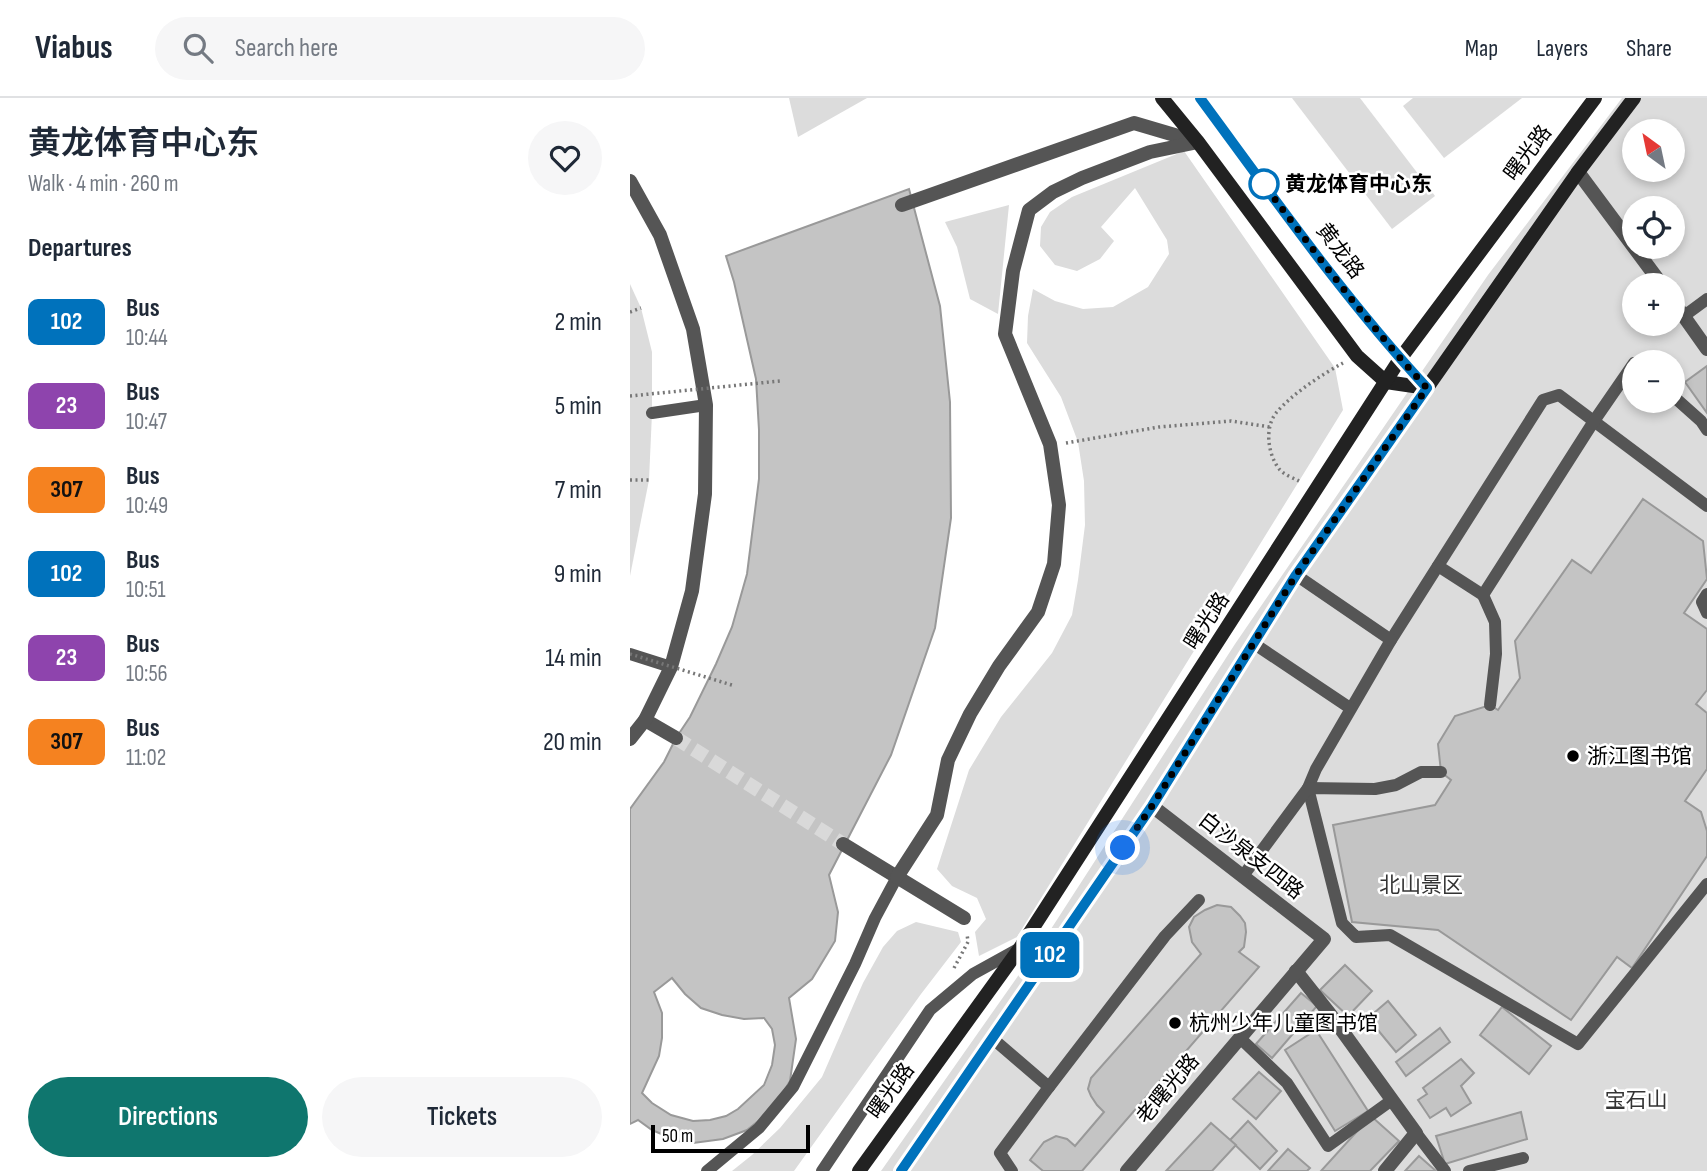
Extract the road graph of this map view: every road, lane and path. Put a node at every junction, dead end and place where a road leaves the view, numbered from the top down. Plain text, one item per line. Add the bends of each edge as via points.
1 (1162, 98) edge
2 (1200, 98) edge
3 (1595, 98) edge
4 (1634, 98) edge
5 (1198, 142) junction
6 (1578, 172) junction
7 (630, 181) edge
8 (901, 205) dead end
9 (1653, 273) edge
10 (1707, 299) edge
11 (641, 308) dead end
12 (630, 312) edge
13 (1685, 315) edge
14 (1685, 317) edge
15 (1707, 349) edge
16 (1357, 356) junction
17 (1400, 359) junction
18 (1622, 380) edge
19 (780, 381) dead end
20 (1386, 382) junction
21 (1427, 388) junction
22 (630, 396) edge
23 (706, 404) junction
24 (1685, 407) edge
25 (652, 413) dead end
26 (1594, 421) junction
27 (1270, 427) junction
28 (1707, 430) edge
29 (1050, 444) junction
30 (630, 480) edge
31 (649, 480) dead end
32 (1315, 491) junction
33 (1707, 506) edge
34 (1438, 566) junction
35 (1296, 575) junction
36 (1707, 594) edge
37 (1483, 595) junction
38 (1707, 613) edge
39 (1391, 640) junction
40 (1253, 643) junction
41 (630, 654) edge
42 (671, 667) junction
43 (735, 686) dead end
44 (1490, 705) dead end
45 (1350, 708) junction
46 (645, 720) junction
47 (676, 738) tunnel mouth
48 (630, 739) edge
49 (1441, 772) dead end
50 (1308, 788) junction
51 (1152, 806) junction
52 (844, 844) tunnel mouth
53 (1243, 876) junction
54 (897, 877) junction
55 (1707, 884) edge
56 (1199, 900) dead end
57 (964, 918) joint
58 (1324, 939) joint
59 (1020, 948) junction
60 (1296, 971) junction
61 (949, 976) dead end
62 (992, 1038) junction
63 (1240, 1038) junction
64 (1049, 1087) junction
65 (1392, 1100) junction
66 (1416, 1133) junction
67 (1523, 1158) dead end
68 (707, 1171) edge
69 (822, 1171) edge
70 (859, 1171) edge
71 (901, 1171) edge
72 (1012, 1171) edge
73 (1126, 1171) edge
74 (1385, 1171) edge
75 (1445, 1171) edge
76 (1469, 1171) edge

1 - 5 main road
2 - 17 main road, 黄龙路
3 - 17 main road, 曙光路
4 - 6 main road
5 - 8 street via 1134,123
5 - 16 main road
5 - 29 street via 1150,152 1082,178 1029,210 1013,271 1004,334
6 - 9 street
6 - 21 main road
7 - 23 street via 660,235 693,329
10 - 13 lane
11 - 12 path
14 - 15 street
16 - 20 main road
16 - 27 path via 1300,392 1275,415
17 - 20 main road, 曙光路
17 - 21 main road, 黄龙路
18 - 26 lane
19 - 22 path, bridge
20 - 21 main road
20 - 32 main road, 曙光路
21 - 35 main road
23 - 25 lane
23 - 42 street via 705,494 692,592
24 - 28 lane
26 - 33 lane
26 - 34 lane via 1559,395 1543,400
26 - 37 lane
27 - 29 path via 1230,421
27 - 32 path via 1269,452 1281,471
29 - 54 street via 1059,505 1054,564 1038,612 970,714 948,760 937,815
30 - 31 path
32 - 59 main road, 曙光路
34 - 37 lane
34 - 39 lane
35 - 39 lane
35 - 40 main road
36 - 38 lane via 1702,602
37 - 44 lane via 1495,622
39 - 45 lane
40 - 45 lane
40 - 51 main road
41 - 42 lane
41 - 43 path, bridge
42 - 46 street
45 - 50 lane
46 - 47 street
46 - 48 street
49 - 50 lane via 1421,772 1396,785 1375,789
50 - 53 lane
50 - 55 lane via 1342,923 1356,937 1390,935 1578,1044
51 - 53 street, 白沙泉支四路
51 - 62 main road
52 - 54 street
53 - 58 street, 白沙泉支四路
54 - 57 street
54 - 68 lane via 793,1087 759,1128
56 - 64 lane
57 - 61 path via 968,942
58 - 60 street, 老曙光路
59 - 69 lane via 973,974 930,1010
59 - 70 main road, 曙光路
60 - 63 street, 老曙光路
60 - 65 street
62 - 64 lane
62 - 71 main road
63 - 65 lane via 1287,1083 1328,1146
63 - 73 street, 老曙光路
64 - 72 lane via 1000,1153
65 - 66 street
66 - 74 street
66 - 75 lane
67 - 76 lane

